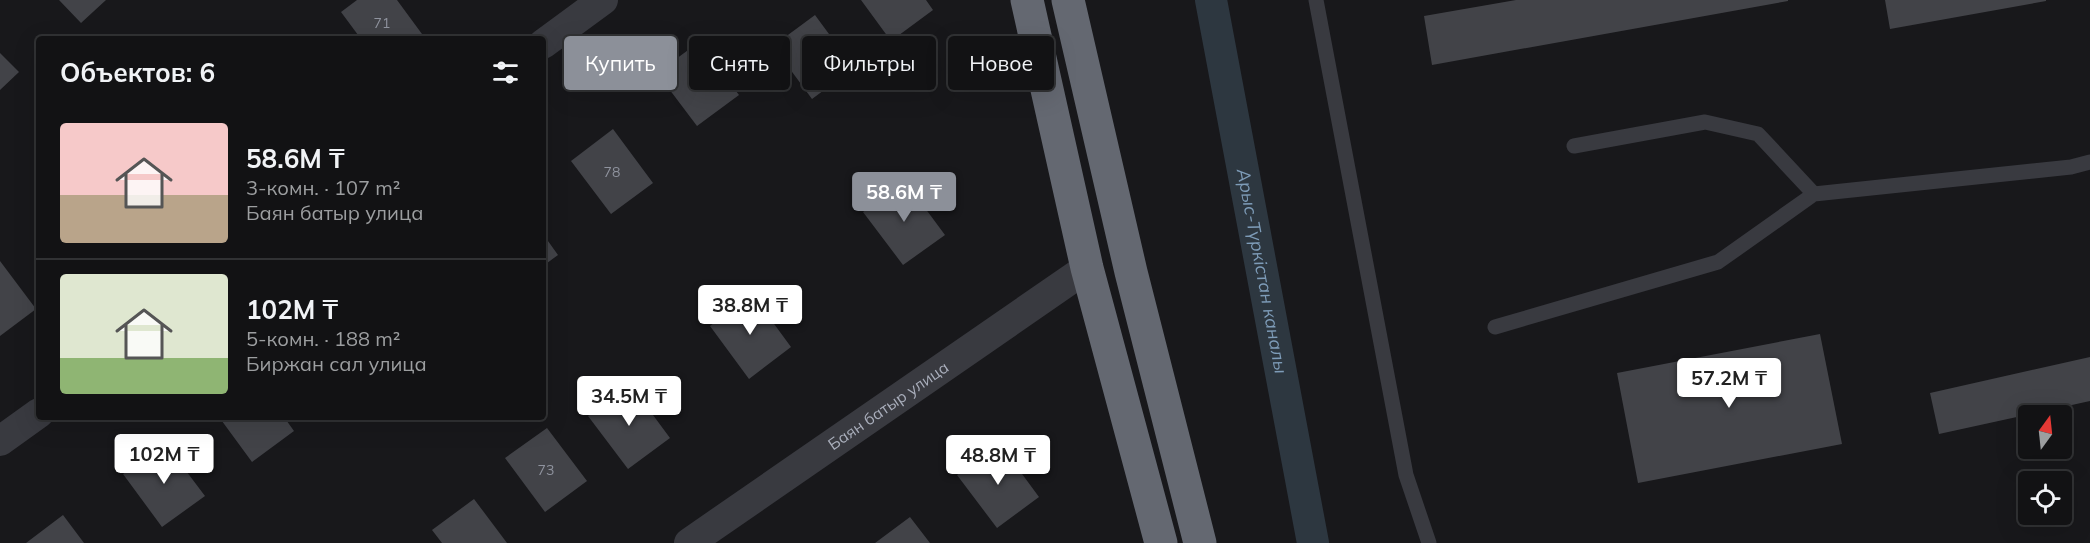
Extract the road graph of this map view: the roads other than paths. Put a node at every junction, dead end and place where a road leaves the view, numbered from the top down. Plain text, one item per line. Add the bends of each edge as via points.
1 (603, 0) edge
2 (1027, 0) edge
3 (1068, 0) edge
4 (1316, 0) edge
5 (546, 42) edge
6 (1574, 146) dead end
7 (2090, 162) edge
8 (1814, 194) junction
9 (1087, 268) junction
10 (1495, 327) dead end
11 (36, 415) edge
12 (0, 441) edge
13 (689, 543) edge
14 (1161, 543) edge
15 (1200, 543) edge
16 (1429, 543) edge

1 - 5 street
2 - 9 highway
3 - 15 highway via 1131,272
4 - 16 lane via 1406,475
6 - 8 lane via 1706,122 1758,134
7 - 8 lane
8 - 10 lane via 1718,262
9 - 13 street, Баян батыр улица
9 - 14 highway
11 - 12 street

